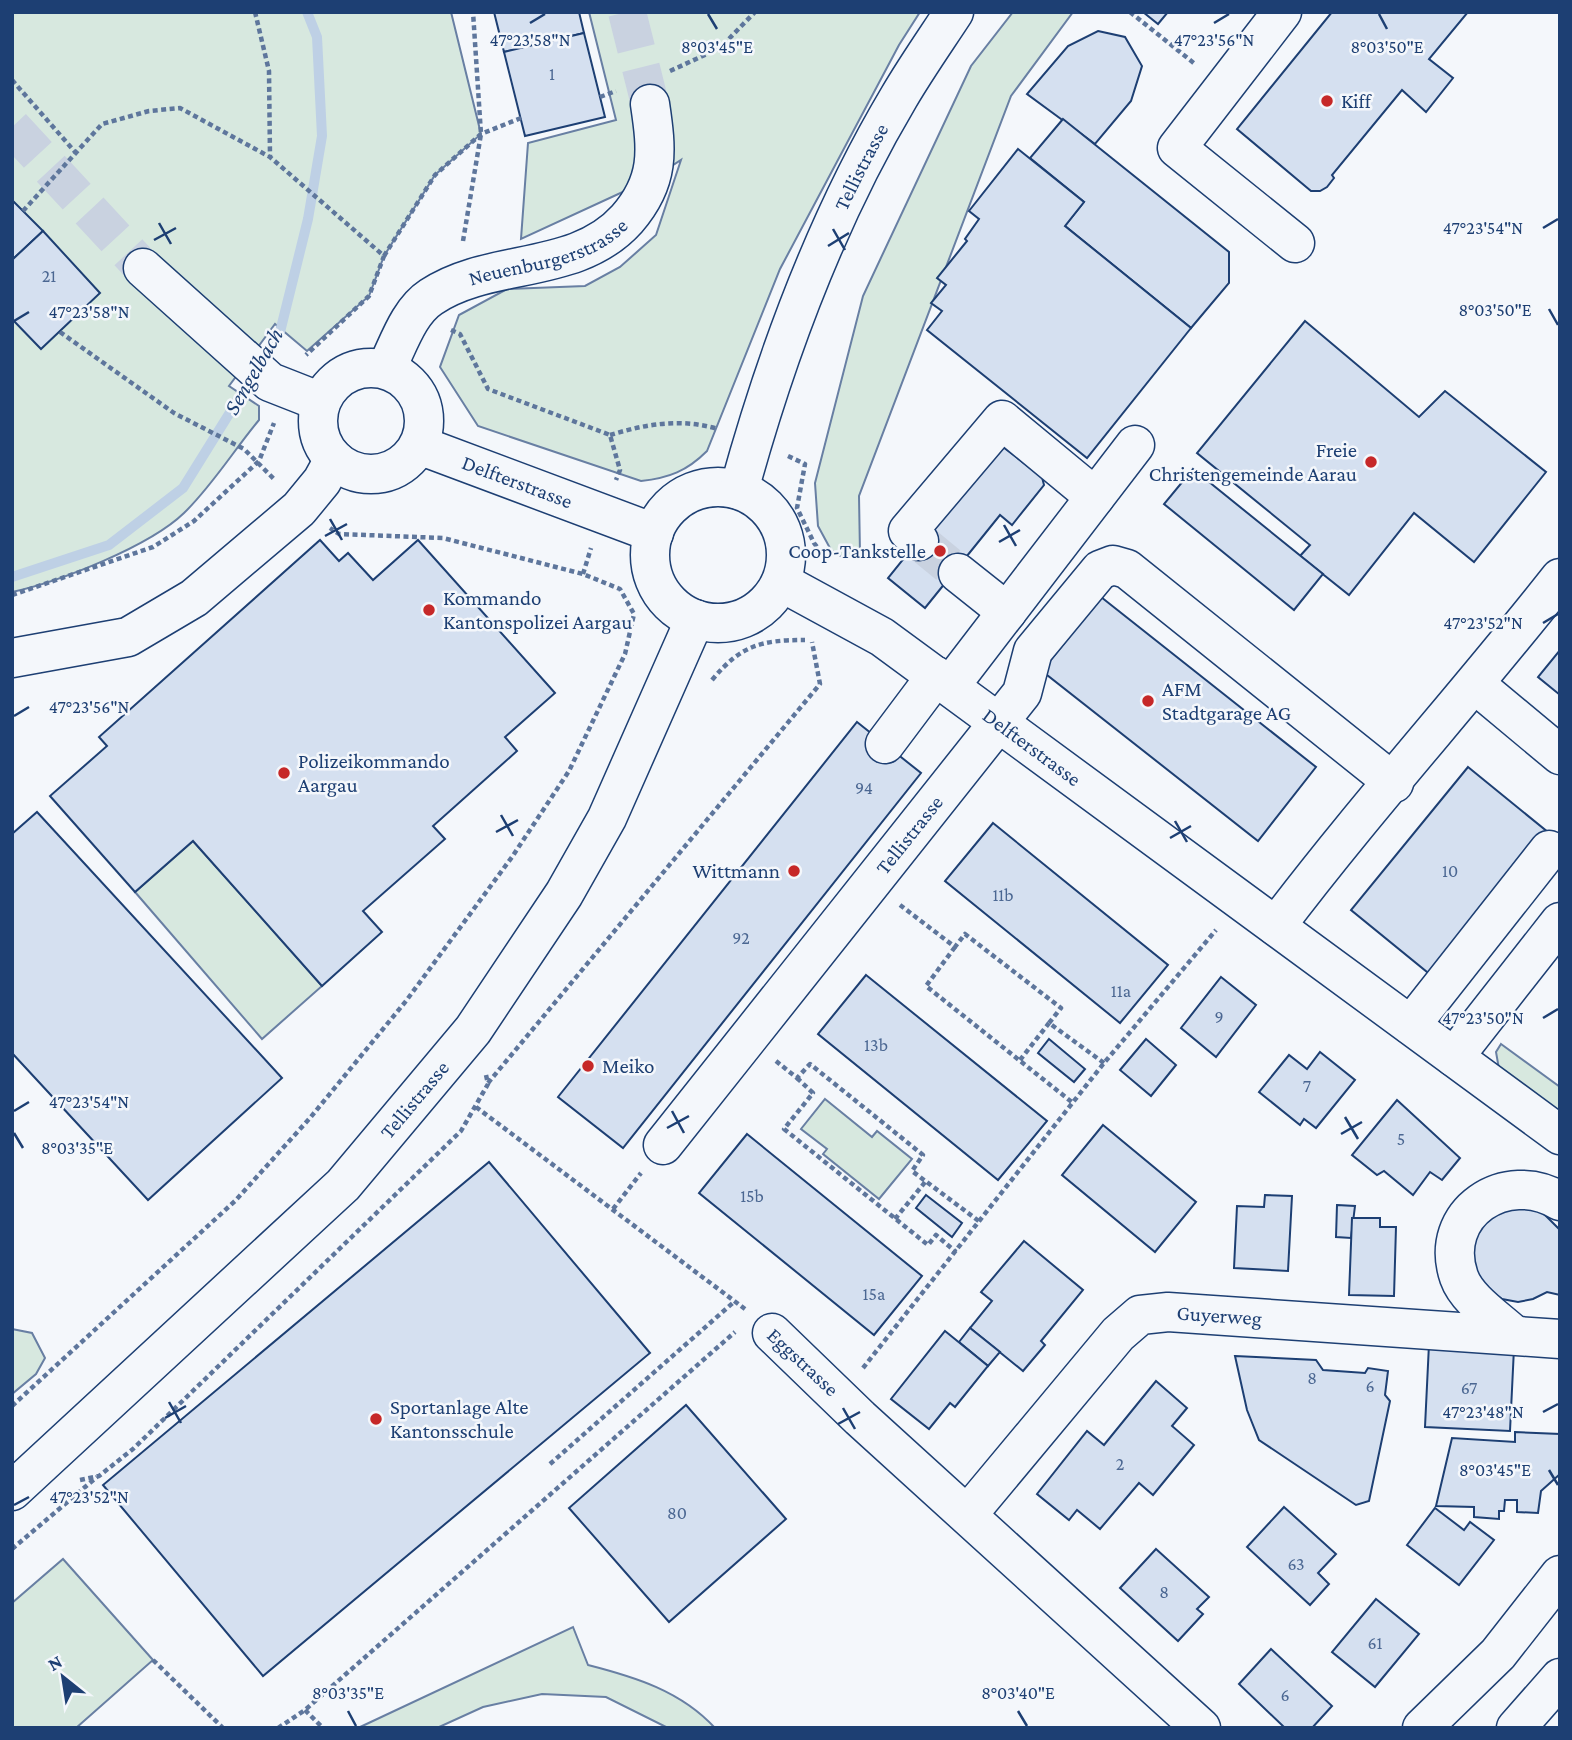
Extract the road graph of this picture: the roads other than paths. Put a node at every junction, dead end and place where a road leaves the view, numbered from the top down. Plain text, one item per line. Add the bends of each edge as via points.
1 (954, 12) edge
2 (1282, 12) edge
3 (646, 89) tunnel mouth
4 (1295, 243) dead end
5 (143, 268) tunnel mouth
6 (387, 369) junction
7 (293, 392) junction
8 (419, 444) junction
9 (1135, 445) dead end
10 (334, 459) junction
11 (739, 490) junction
12 (1095, 497) junction
13 (654, 533) junction
14 (919, 541) dead end
15 (958, 573) tunnel mouth
16 (1560, 579) edge
17 (781, 582) junction
18 (1007, 612) junction
19 (695, 619) junction
20 (12, 657) edge
21 (943, 681) junction
22 (1476, 685) junction
23 (999, 722) junction
24 (885, 744) dead end
25 (1560, 755) edge
26 (1394, 783) junction
27 (1549, 850) dead end
28 (1560, 922) edge
29 (1276, 926) junction
30 (1411, 1026) junction
31 (1454, 1058) junction
32 (1560, 1135) edge
33 (663, 1145) dead end
34 (1560, 1200) edge
35 (762, 1324) road end
36 (1514, 1335) junction
37 (1560, 1339) edge
38 (12, 1491) edge
39 (968, 1514) junction
40 (1560, 1575) edge
41 (1560, 1678) edge
42 (1201, 1728) edge
43 (1422, 1728) edge
44 (1516, 1728) edge

1 - 11 street, Tellistrasse via 898,98 851,188 790,331
2 - 4 street via 1177,148
3 - 6 street, Neuenburgerstrasse via 655,140 653,178 637,208 611,237 581,252 456,283 428,298 413,315
5 - 7 street via 236,354
6 - 7 street via 355,370 329,388
6 - 8 street via 407,380 421,399 425,414
7 - 10 street
8 - 10 street via 397,468 380,474 356,471
8 - 13 street, Delfterstrasse
9 - 12 street
10 - 20 street via 299,509 194,598 128,638
11 - 13 street via 704,488 688,494 667,511
11 - 17 street via 767,507 777,520 786,551
12 - 14 street via 1002,419 908,531
12 - 18 street
13 - 19 street via 651,568 657,584 666,599
15 - 18 street
16 - 22 street
17 - 19 street via 763,606 745,617 724,622
17 - 21 street, Delfterstrasse via 882,637
18 - 21 street
19 - 38 street, Tellistrasse via 607,818 565,894 474,1030 343,1185
21 - 23 street, Delfterstrasse
21 - 24 street
22 - 25 street
22 - 26 street
23 - 26 street, Tellistrasse via 1022,693 1033,651 1100,570 1113,565 1127,569
23 - 29 street, Delfterstrasse
23 - 33 street, Tellistrasse
26 - 29 street
27 - 30 street
28 - 31 street
29 - 30 street, Delfterstrasse
30 - 31 street, Delfterstrasse
31 - 32 street, Delfterstrasse
34 - 36 street via 1542,1191 1509,1190 1475,1207 1461,1222 1455,1238 1453,1256 1460,1279
35 - 39 street, Eggstrasse
36 - 37 street, Guyerweg
36 - 39 street, Guyerweg via 1168,1312 1140,1315 1118,1334
39 - 42 street, Eggstrasse
40 - 43 street via 1498,1654
41 - 44 street

